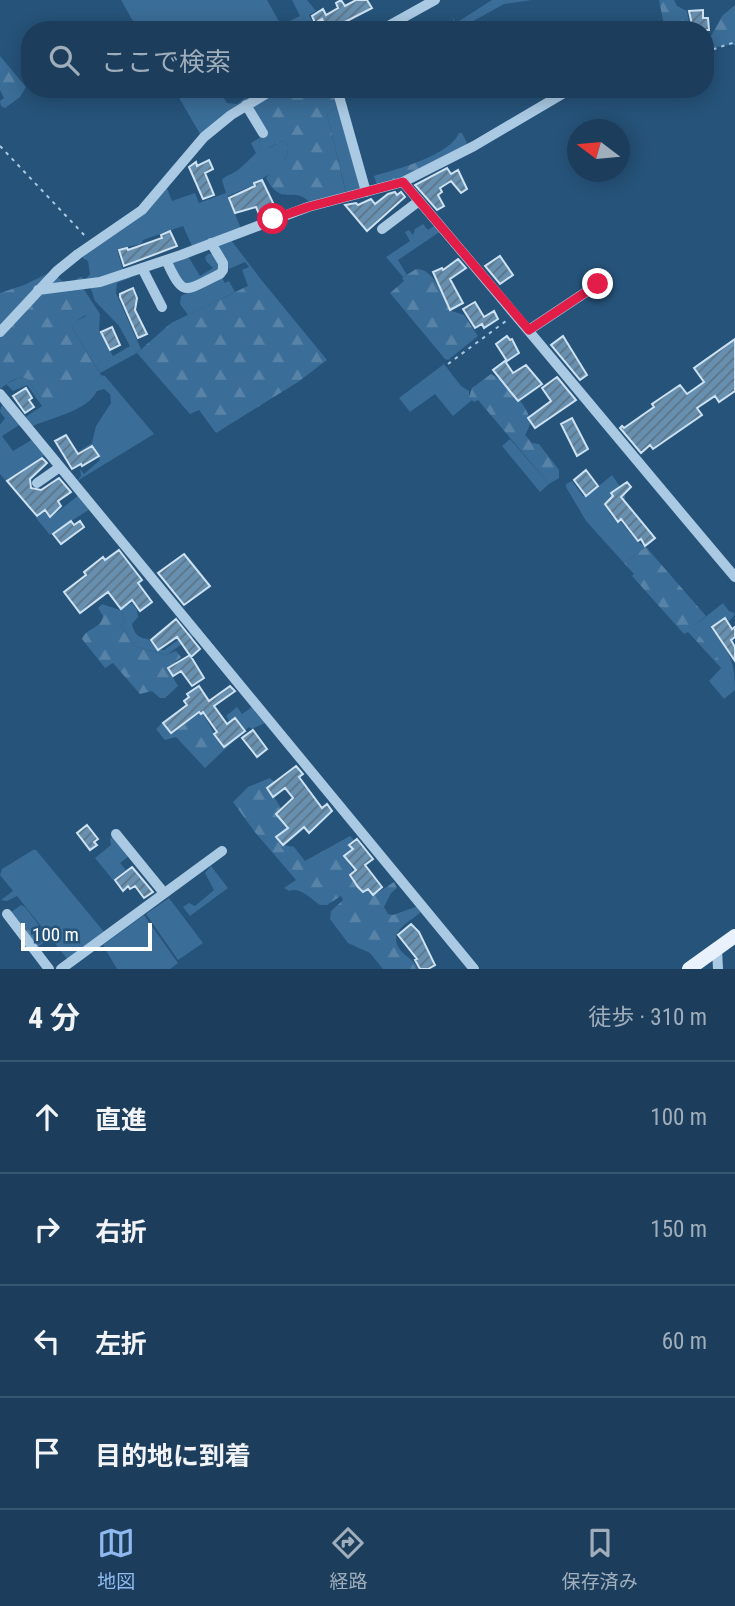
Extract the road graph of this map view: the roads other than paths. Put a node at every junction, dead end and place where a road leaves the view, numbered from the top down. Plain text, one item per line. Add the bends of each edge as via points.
1 (435, 0) edge
2 (397, 21) edge
3 (258, 98) edge
4 (340, 98) edge
5 (556, 98) edge
6 (246, 105) junction
7 (263, 133) dead end
8 (403, 182) junction
9 (366, 192) junction
10 (419, 201) junction
11 (382, 229) dead end
12 (211, 243) junction
13 (166, 260) junction
14 (142, 268) junction
15 (598, 284) dead end
16 (38, 290) junction
17 (162, 307) dead end
18 (529, 330) junction
19 (0, 332) edge
20 (0, 394) edge
21 (60, 467) junction
22 (37, 482) dead end
23 (735, 578) edge
24 (116, 834) dead end
25 (222, 851) dead end
26 (164, 893) junction
27 (7, 914) dead end
28 (735, 936) edge
29 (717, 949) junction
30 (49, 969) edge
31 (61, 969) edge
32 (474, 969) edge
33 (689, 969) edge
34 (718, 969) edge

1 - 2 street
3 - 6 street
4 - 9 street
5 - 8 street
6 - 7 street
6 - 16 street via 204,137 142,210 92,244
8 - 9 street
8 - 10 street
9 - 12 street via 308,207
10 - 11 street
10 - 18 street
12 - 13 street
12 - 13 street via 223,270 188,289 180,288
13 - 14 street
14 - 16 street via 100,282
14 - 17 street
15 - 18 street
16 - 19 street
18 - 23 street
20 - 21 street
21 - 22 street
21 - 32 street
24 - 26 street
25 - 26 street
26 - 31 street
27 - 30 street
28 - 29 main road
29 - 33 main road
29 - 34 street

